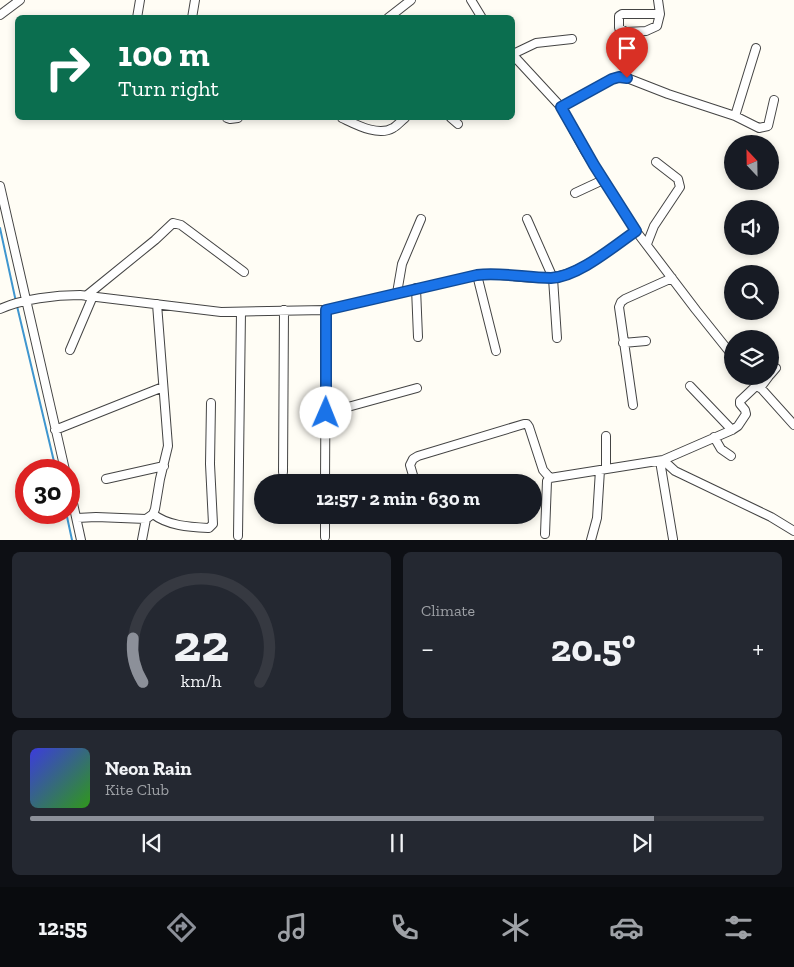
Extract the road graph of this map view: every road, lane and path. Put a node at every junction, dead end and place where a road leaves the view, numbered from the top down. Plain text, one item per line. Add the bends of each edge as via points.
1 (20, 0) edge
2 (140, 0) edge
3 (195, 0) edge
4 (411, 0) edge
5 (471, 0) edge
6 (658, 0) edge
7 (660, 14) junction
8 (0, 15) edge
9 (138, 15) edge
10 (192, 15) edge
11 (392, 15) edge
12 (480, 15) edge
13 (572, 39) dead end
14 (756, 48) dead end
15 (515, 53) edge
16 (515, 56) edge
17 (774, 100) dead end
18 (561, 107) junction
19 (735, 116) junction
20 (346, 120) edge
21 (403, 120) edge
22 (453, 120) edge
23 (458, 124) dead end
24 (656, 162) dead end
25 (603, 180) junction
26 (0, 186) edge
27 (575, 193) dead end
28 (421, 219) dead end
29 (527, 219) dead end
30 (636, 231) junction
31 (647, 244) junction
32 (244, 272) dead end
33 (477, 275) junction
34 (553, 278) junction
35 (672, 278) junction
36 (416, 288) junction
37 (397, 293) junction
38 (90, 296) junction
39 (24, 302) junction
40 (157, 304) junction
41 (0, 309) edge
42 (284, 310) junction
43 (326, 310) junction
44 (241, 312) junction
45 (418, 337) dead end
46 (557, 338) dead end
47 (646, 341) dead end
48 (623, 343) junction
49 (724, 345) edge
50 (70, 350) dead end
51 (496, 351) dead end
52 (690, 386) dead end
53 (163, 387) junction
54 (759, 387) joint
55 (417, 388) dead end
56 (211, 403) dead end
57 (633, 404) dead end
58 (326, 413) junction
59 (794, 424) edge
60 (55, 430) junction
61 (732, 430) junction
62 (606, 436) dead end
63 (714, 437) junction
64 (731, 456) dead end
65 (62, 459) edge
66 (662, 461) junction
67 (164, 466) junction
68 (603, 470) junction
69 (283, 472) dead end
70 (325, 474) edge
71 (413, 474) edge
72 (550, 478) junction
73 (106, 479) dead end
74 (153, 514) junction
75 (80, 518) edge
76 (146, 519) junction
77 (78, 524) edge
78 (324, 524) edge
79 (794, 531) edge
80 (545, 534) dead end
81 (238, 536) dead end
82 (325, 538) dead end
83 (673, 539) edge
84 (81, 540) edge
85 (142, 540) edge
86 (591, 540) edge

1 - 8 street
2 - 9 street
3 - 10 street
4 - 11 street
5 - 12 street
6 - 7 street
7 - 7 street via 622,14 619,16 620,28 626,32 652,30 658,24
13 - 15 street via 536,43
14 - 19 street
16 - 18 street
17 - 19 street via 765,128
18 - 19 street via 619,77
18 - 25 street
20 - 21 street via 381,131 393,128
22 - 23 street
24 - 31 street via 678,178 680,187 654,226
25 - 27 street
25 - 30 street
26 - 39 street
28 - 37 street via 402,264
29 - 34 street
30 - 31 street
30 - 34 street via 582,267
31 - 35 street
32 - 38 street via 181,225 173,223
33 - 34 street
33 - 36 street
33 - 51 street
34 - 46 street
35 - 48 street via 621,302
35 - 49 street
36 - 37 street
36 - 45 street
37 - 43 street
38 - 39 street via 64,295
38 - 40 street
38 - 50 street
39 - 41 street
39 - 60 street
40 - 44 street
40 - 53 street
42 - 43 street
42 - 44 street
42 - 69 street
43 - 58 street
44 - 81 street
47 - 48 street
48 - 57 street
52 - 61 street
53 - 60 street
53 - 67 street via 168,446
54 - 59 street
54 - 61 street via 740,400 746,414
55 - 58 street
56 - 74 street via 212,524 209,528 162,521
58 - 70 street
60 - 65 street
61 - 63 street
62 - 68 street
63 - 64 street via 721,449
63 - 66 street
66 - 68 street
66 - 79 street via 675,471
66 - 83 street
67 - 73 street
67 - 74 street
68 - 72 street
68 - 86 street
71 - 72 street via 410,465 418,456 527,424 543,470
72 - 80 street via 547,481
74 - 76 street
75 - 76 street
76 - 85 street
77 - 84 street
78 - 82 street

